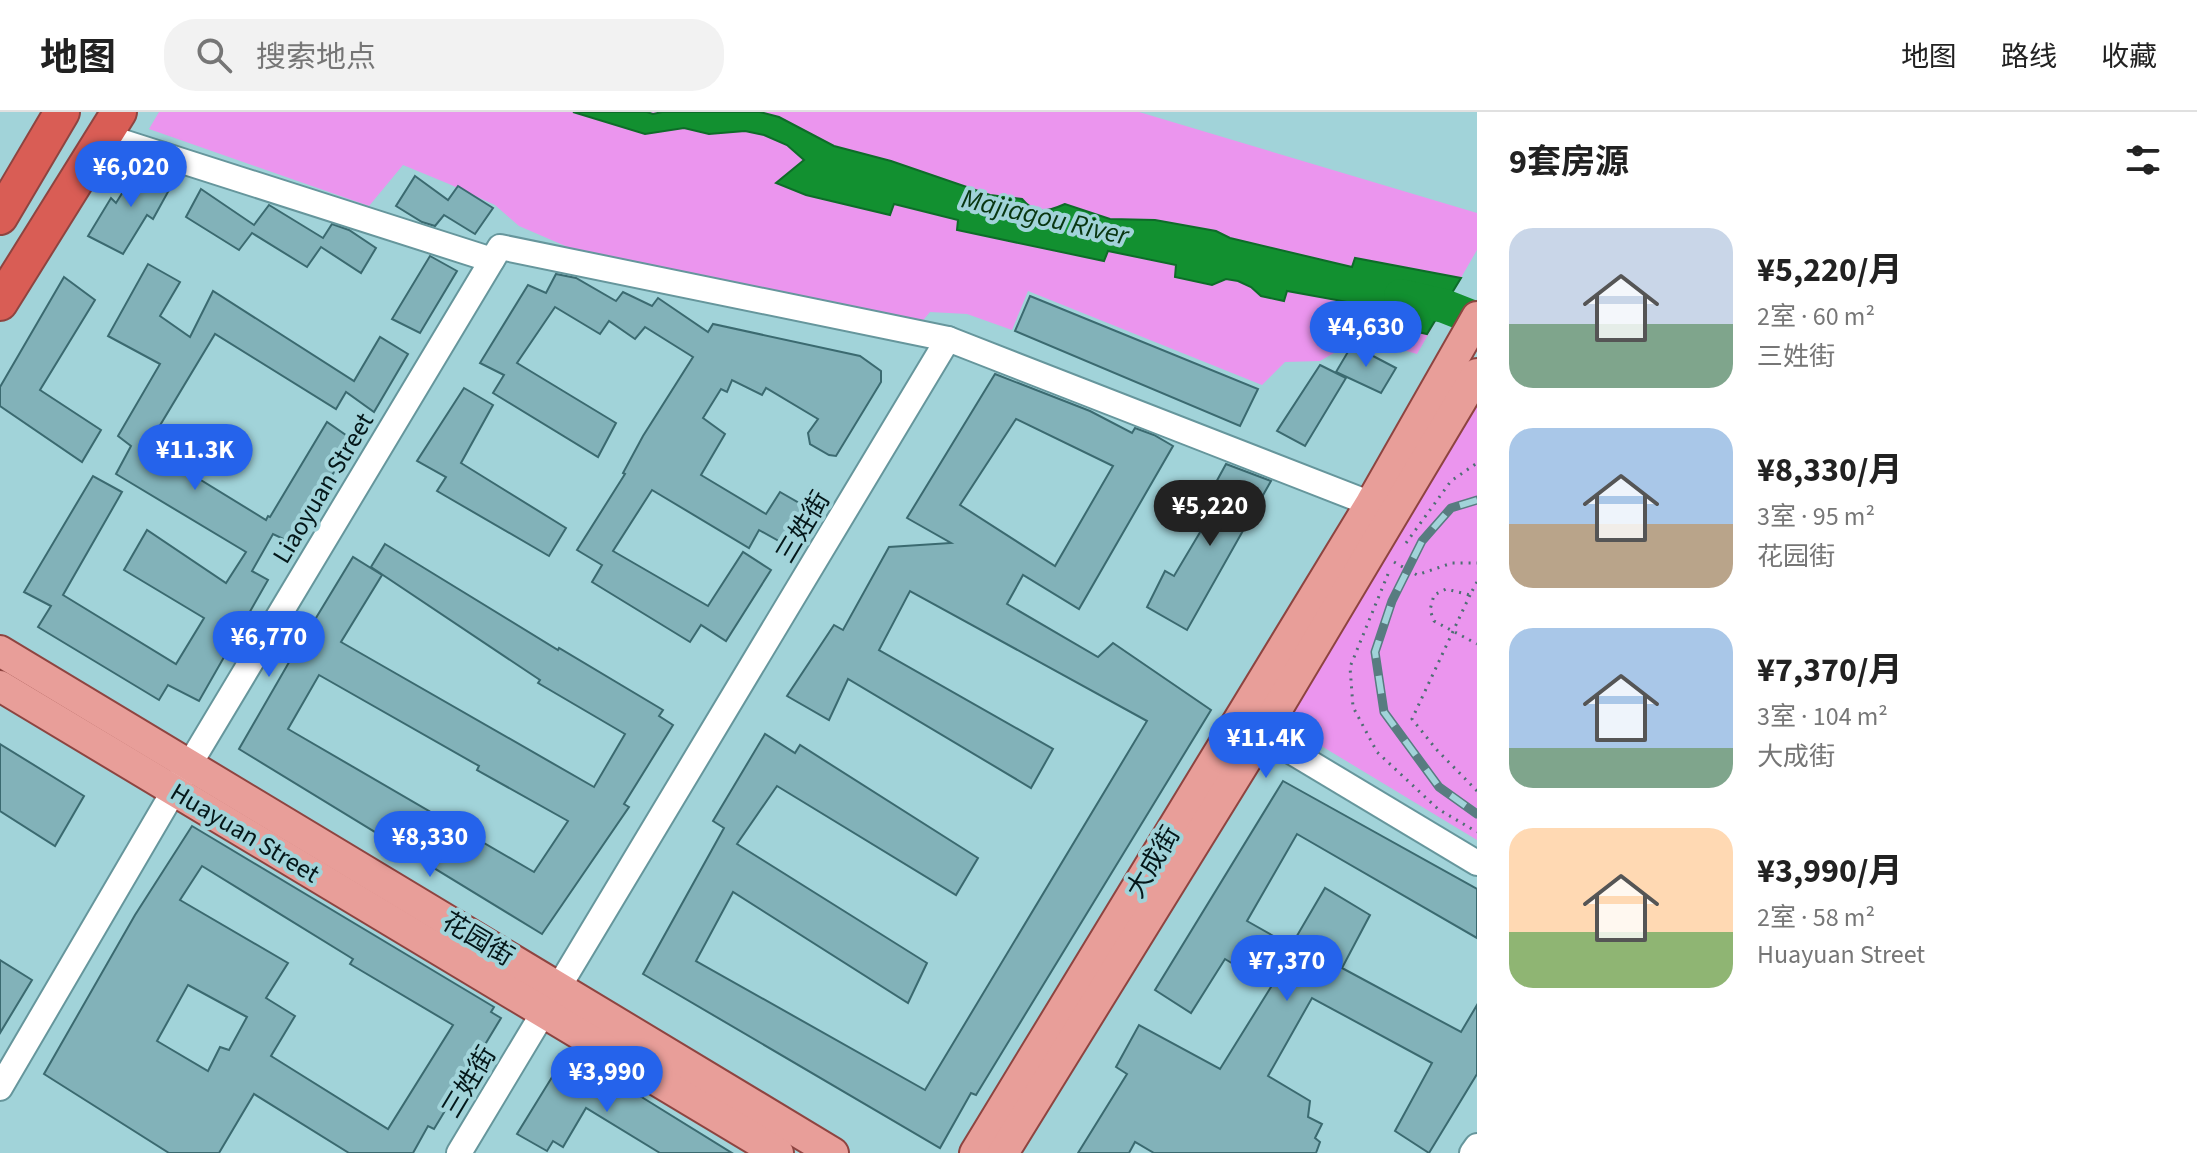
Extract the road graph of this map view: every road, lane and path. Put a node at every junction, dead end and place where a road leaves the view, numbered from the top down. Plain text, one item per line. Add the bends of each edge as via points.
1 (62, 112) edge
2 (111, 124) edge
3 (0, 217) edge
4 (496, 254) junction
5 (0, 303) edge
6 (1477, 317) edge
7 (948, 339) junction
8 (1463, 369) edge
9 (1477, 463) edge
10 (1382, 508) junction
11 (1402, 550) dead end
12 (1390, 559) dead end
13 (1477, 563) edge
14 (1388, 575) dead end
15 (1477, 582) edge
16 (1470, 595) junction
17 (1452, 633) junction
18 (1477, 644) edge
19 (0, 651) edge
20 (0, 686) edge
21 (1262, 734) junction
22 (182, 778) junction
23 (1477, 791) edge
24 (1477, 832) edge
25 (1477, 863) edge
26 (551, 1000) junction
27 (0, 1088) edge
28 (1477, 1146) edge
29 (459, 1153) edge
30 (778, 1153) edge
31 (833, 1153) edge
32 (975, 1153) edge
33 (1003, 1153) edge
34 (1472, 1153) edge

1 - 3 highway
2 - 4 street
2 - 5 highway
4 - 7 street
4 - 22 street, Liaoyuan Street
6 - 8 main road, 大成街
7 - 10 street
7 - 26 street, 三姓街
8 - 10 main road, 大成街
9 - 11 path via 1451,481
10 - 21 main road, 大成街
10 - 32 main road, 大成街
12 - 13 path via 1417,575 1452,563
14 - 24 path via 1350,667 1353,707 1377,752 1438,809
15 - 16 path
16 - 17 path
16 - 17 path via 1446,589 1434,595 1434,621
17 - 18 path
17 - 23 path via 1412,719
19 - 22 main road
20 - 22 main road, Huayuan Street
21 - 25 street
21 - 33 main road, 大成街
22 - 26 main road, Huayuan Street
22 - 27 street, Liaoyuan Street
26 - 29 street, 三姓街
26 - 30 main road, Huayuan Street
26 - 31 main road
28 - 34 street

